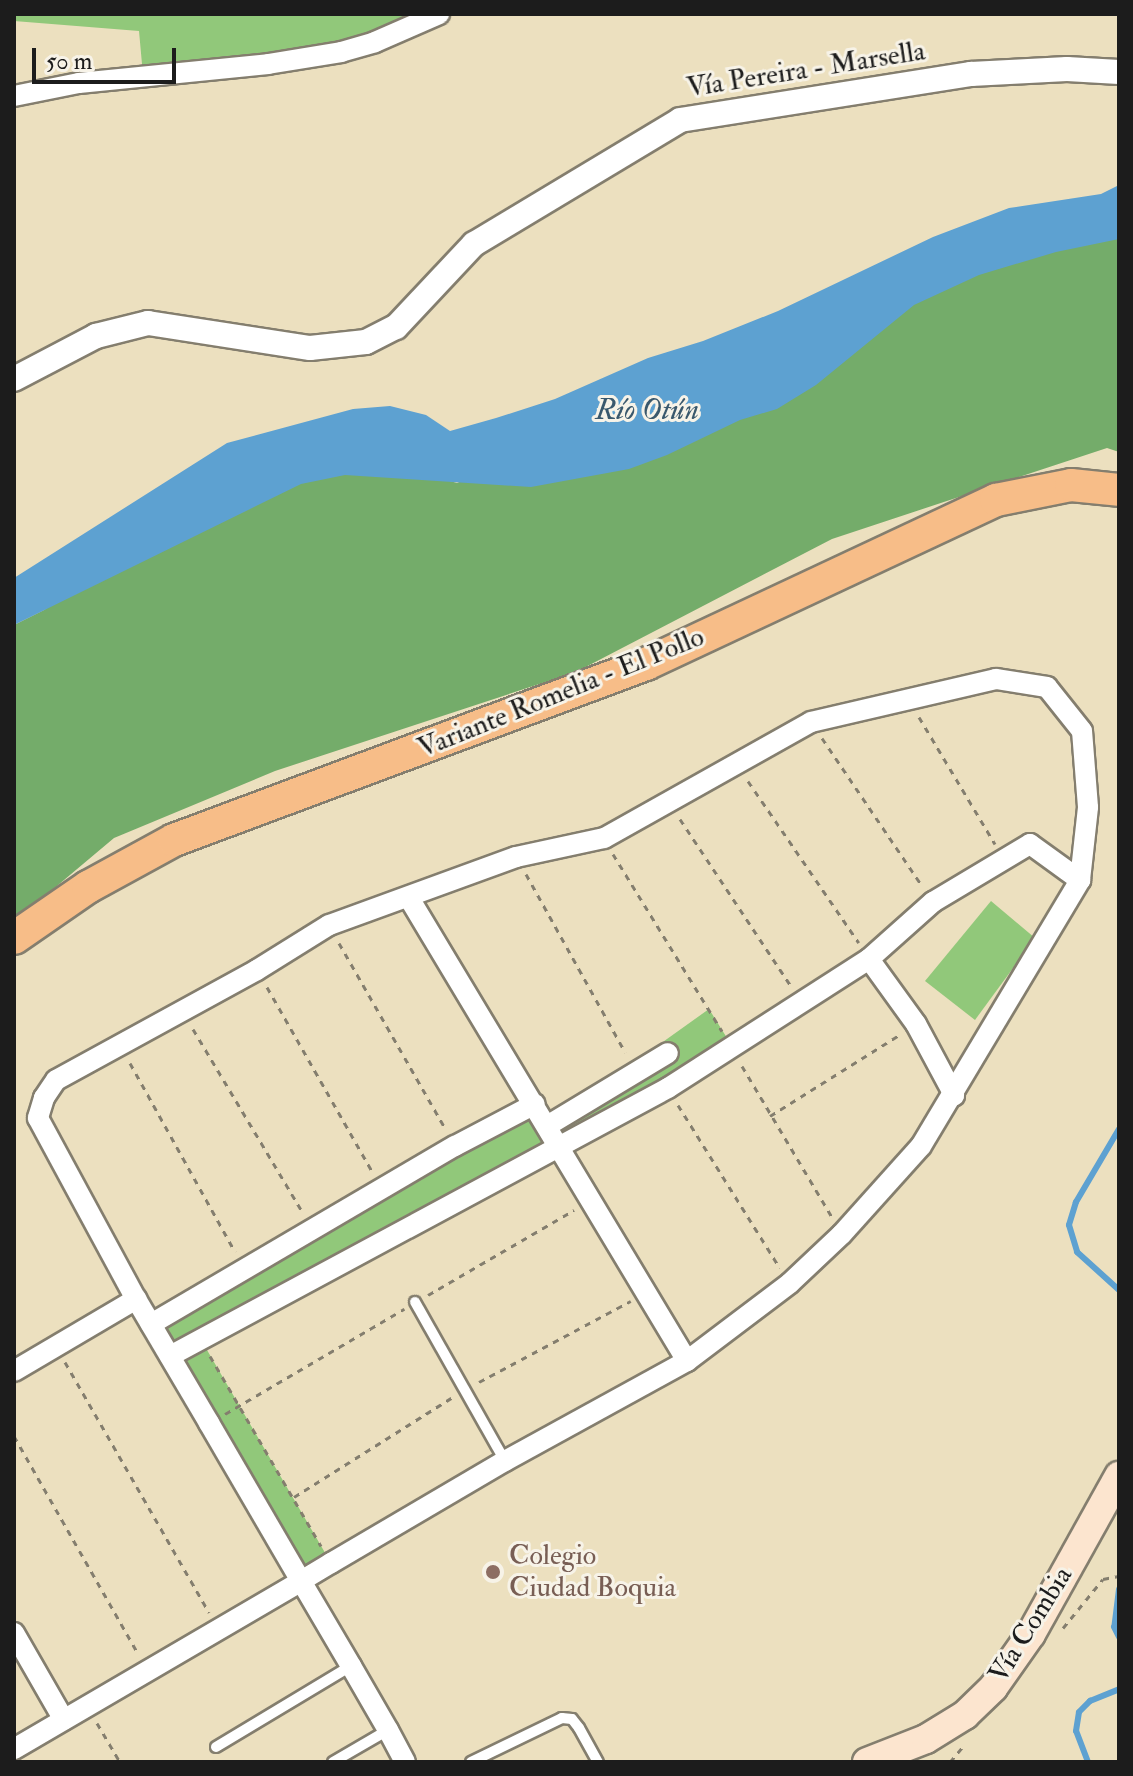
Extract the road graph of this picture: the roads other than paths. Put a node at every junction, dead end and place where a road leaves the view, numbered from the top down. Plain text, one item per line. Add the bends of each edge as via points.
1 (439, 14) edge
2 (1119, 72) edge
3 (14, 96) edge
4 (14, 379) edge
5 (1119, 490) edge
6 (1080, 880) junction
7 (409, 898) junction
8 (14, 938) edge
9 (869, 959) junction
10 (668, 1053) dead end
11 (954, 1095) junction
12 (535, 1104) junction
13 (547, 1126) junction
14 (560, 1146) junction
15 (136, 1299) junction
16 (415, 1302) road end
17 (151, 1324) junction
18 (170, 1356) junction
19 (687, 1361) junction
20 (14, 1371) edge
21 (505, 1461) junction
22 (1119, 1476) edge
23 (301, 1581) junction
24 (14, 1633) edge
25 (351, 1666) junction
26 (64, 1720) junction
27 (388, 1730) junction
28 (216, 1747) dead end
29 (14, 1749) edge
30 (333, 1762) edge
31 (405, 1762) edge
32 (471, 1762) edge
33 (598, 1762) edge
34 (867, 1762) edge

1 - 3 street via 341,52 79,83
2 - 4 street, Vía Pereira - Marsella via 971,74 680,120 474,244 396,327 366,342 310,348 148,323 96,336
5 - 8 highway, Variante Romelia - El Pollo via 1071,485 984,505 632,670 174,840 98,881
6 - 7 street via 1088,807 1082,731 1047,687 996,679 811,722 604,838 516,857
6 - 9 street via 1030,844 933,902
6 - 11 street
7 - 12 street
7 - 15 street via 329,925 56,1080 38,1118
9 - 11 street via 916,1024
9 - 14 street via 668,1088
10 - 13 street
11 - 19 street via 921,1146 842,1234 790,1283
12 - 13 street
12 - 17 street
13 - 14 street
14 - 18 street
14 - 19 street
15 - 17 street
15 - 20 street
16 - 21 lane
17 - 18 street
18 - 23 street
19 - 21 street
21 - 23 street
22 - 34 main road, Vía Combia via 1031,1634 993,1688 965,1715 926,1739
23 - 25 street
23 - 26 street
24 - 26 street
25 - 27 street
25 - 28 lane
26 - 29 street
27 - 30 lane
27 - 31 street
32 - 33 lane via 562,1718 572,1719

